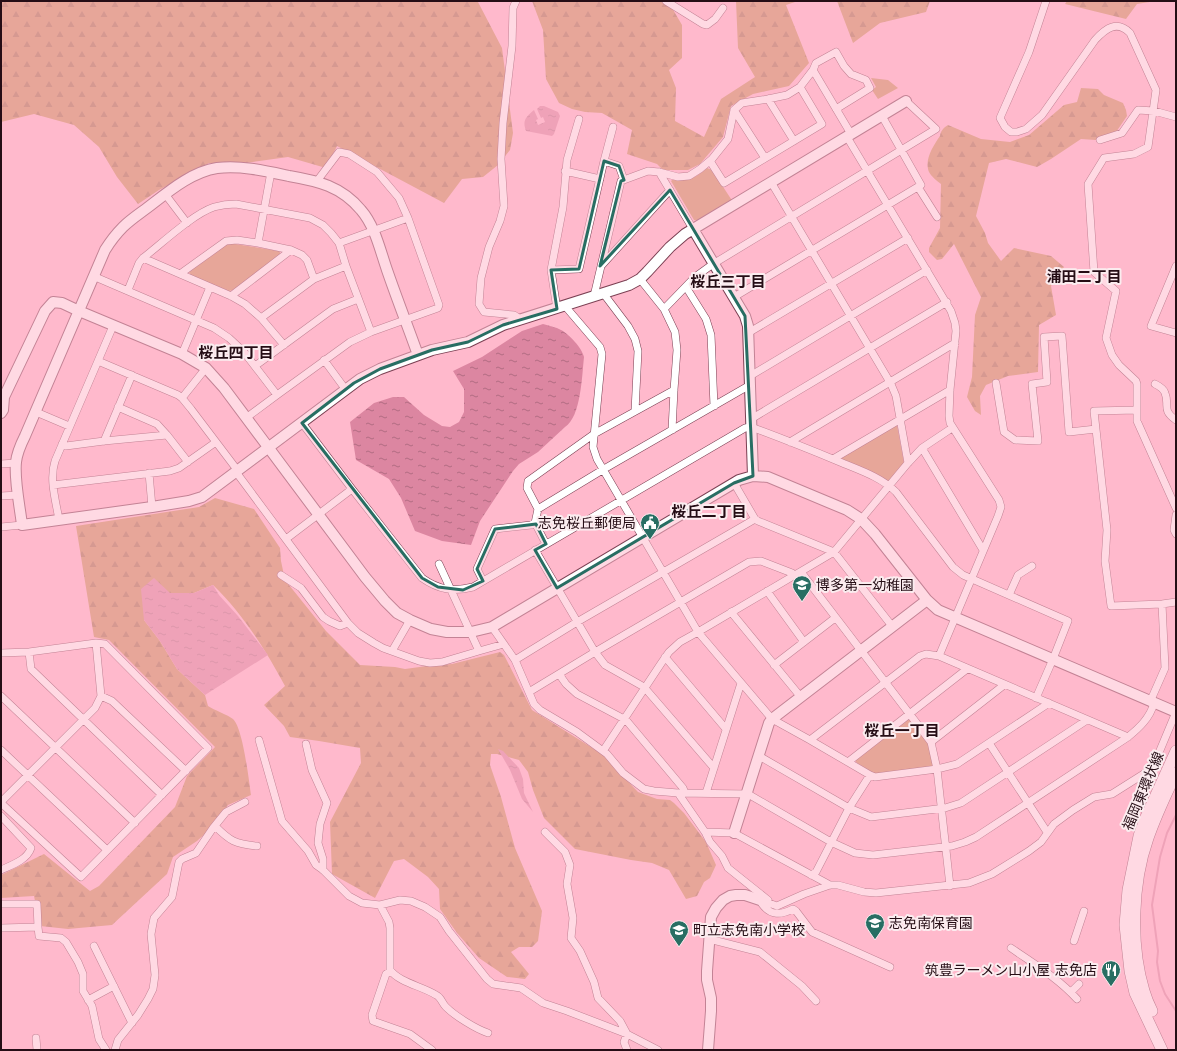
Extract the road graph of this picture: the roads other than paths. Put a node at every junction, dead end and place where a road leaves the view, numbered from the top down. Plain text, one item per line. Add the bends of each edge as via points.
1 (516, 1) edge
2 (666, 1) edge
3 (1046, 1) edge
4 (723, 8) dead end
5 (813, 70) junction
6 (800, 86) junction
7 (768, 100) junction
8 (906, 101) joint
9 (836, 109) junction
10 (734, 110) junction
11 (1154, 111) junction
12 (882, 116) junction
13 (1176, 117) edge
14 (579, 119) dead end
15 (613, 127) dead end
16 (849, 135) junction
17 (1100, 140) dead end
18 (794, 141) junction
19 (901, 150) junction
20 (765, 158) junction
21 (604, 161) junction
22 (710, 161) junction
23 (867, 170) junction
24 (271, 172) junction
25 (565, 172) junction
26 (659, 172) junction
27 (600, 179) junction
28 (624, 180) junction
29 (317, 181) junction
30 (771, 182) junction
31 (918, 187) junction
32 (670, 190) junction
33 (165, 194) junction
34 (888, 205) junction
35 (264, 209) junction
36 (791, 216) junction
37 (937, 217) dead end
38 (408, 218) junction
39 (187, 223) junction
40 (693, 229) junction
41 (374, 230) junction
42 (908, 238) junction
43 (258, 243) junction
44 (339, 243) junction
45 (291, 250) junction
46 (812, 251) junction
47 (143, 258) junction
48 (713, 264) junction
49 (346, 266) junction
50 (600, 266) junction
51 (1176, 266) edge
52 (551, 270) junction
53 (927, 270) junction
54 (180, 274) junction
55 (93, 276) junction
56 (314, 279) junction
57 (640, 279) junction
58 (831, 283) junction
59 (210, 287) junction
60 (686, 287) junction
61 (128, 290) junction
62 (598, 295) junction
63 (231, 296) junction
64 (734, 297) junction
65 (358, 299) junction
66 (947, 302) junction
67 (561, 307) junction
68 (664, 309) junction
69 (79, 311) junction
70 (850, 316) junction
71 (261, 318) junction
72 (520, 319) junction
73 (196, 320) junction
74 (405, 320) junction
75 (113, 326) junction
76 (371, 332) junction
77 (748, 333) junction
78 (1176, 333) edge
79 (955, 343) junction
80 (284, 345) junction
81 (870, 348) junction
82 (182, 354) junction
83 (418, 355) junction
84 (324, 360) junction
85 (98, 361) junction
86 (255, 366) junction
87 (206, 368) junction
88 (132, 375) junction
89 (750, 380) junction
90 (890, 382) junction
91 (996, 383) dead end
92 (1155, 384) dead end
93 (346, 390) junction
94 (674, 390) junction
95 (950, 390) junction
96 (277, 395) junction
97 (2, 398) edge
98 (182, 398) junction
99 (714, 406) junction
100 (118, 407) junction
101 (1137, 410) junction
102 (635, 411) junction
103 (36, 412) junction
104 (1, 413) edge
105 (246, 418) junction
106 (899, 419) junction
107 (1176, 420) edge
108 (302, 422) junction
109 (751, 423) junction
110 (69, 426) junction
111 (952, 428) junction
112 (1096, 429) junction
113 (672, 430) junction
114 (594, 434) junction
115 (167, 435) junction
116 (104, 441) junction
117 (216, 442) junction
118 (790, 442) junction
119 (62, 444) junction
120 (268, 448) junction
121 (922, 448) junction
122 (833, 459) junction
123 (188, 462) junction
124 (16, 463) junction
125 (908, 463) junction
126 (1, 464) edge
127 (604, 469) junction
128 (237, 471) junction
129 (149, 473) junction
130 (753, 476) junction
131 (734, 483) junction
132 (53, 485) junction
133 (889, 485) junction
134 (352, 489) junction
135 (18, 495) junction
136 (1, 496) edge
137 (622, 500) junction
138 (152, 507) junction
139 (1176, 508) edge
140 (538, 509) junction
141 (318, 515) junction
142 (1176, 515) edge
143 (755, 519) junction
144 (861, 519) junction
145 (59, 520) junction
146 (535, 523) junction
147 (22, 525) junction
148 (1, 527) edge
149 (1176, 534) edge
150 (643, 537) junction
151 (286, 540) junction
152 (546, 544) junction
153 (536, 550) junction
154 (983, 550) junction
155 (834, 552) junction
156 (439, 564) dead end
157 (1032, 566) dead end
158 (664, 572) junction
159 (798, 574) junction
160 (281, 575) dead end
161 (971, 579) junction
162 (483, 581) junction
163 (557, 588) junction
164 (451, 590) junction
165 (767, 592) junction
166 (1009, 595) junction
167 (927, 600) junction
168 (681, 602) junction
169 (1176, 602) edge
170 (1162, 604) junction
171 (731, 612) junction
172 (835, 618) junction
173 (954, 618) junction
174 (410, 620) junction
175 (577, 622) junction
176 (348, 623) junction
177 (892, 626) junction
178 (492, 627) junction
179 (470, 632) junction
180 (698, 632) junction
181 (804, 642) junction
182 (96, 643) junction
183 (504, 644) junction
184 (860, 650) junction
185 (392, 651) junction
186 (479, 651) junction
187 (29, 652) junction
188 (595, 652) junction
189 (1, 653) edge
190 (939, 656) junction
191 (665, 657) junction
192 (1053, 659) junction
193 (515, 660) junction
194 (774, 665) junction
195 (967, 669) junction
196 (559, 674) junction
197 (885, 682) junction
198 (741, 683) junction
199 (1004, 685) junction
200 (644, 687) junction
201 (529, 692) junction
202 (1, 696) edge
203 (101, 696) junction
204 (800, 696) junction
205 (1036, 698) junction
206 (1152, 702) junction
207 (1049, 704) junction
208 (1176, 712) edge
209 (909, 714) junction
210 (624, 719) junction
211 (772, 719) junction
212 (83, 720) junction
213 (1087, 720) junction
214 (726, 729) junction
215 (1128, 737) junction
216 (259, 740) dead end
217 (810, 740) junction
218 (931, 742) junction
219 (988, 743) junction
220 (306, 744) dead end
221 (55, 748) junction
222 (1, 750) edge
223 (603, 751) junction
224 (1176, 751) edge
225 (759, 756) junction
226 (848, 762) junction
227 (714, 768) junction
228 (937, 769) junction
229 (186, 771) junction
230 (1008, 772) junction
231 (1176, 773) edge
232 (870, 775) junction
233 (27, 776) junction
234 (682, 793) junction
235 (706, 793) junction
236 (748, 794) junction
237 (162, 795) junction
238 (1, 802) edge
239 (245, 802) dead end
240 (1027, 802) junction
241 (849, 808) junction
242 (941, 809) junction
243 (1, 816) edge
244 (134, 823) junction
245 (215, 826) junction
246 (545, 832) dead end
247 (705, 832) junction
248 (1047, 832) junction
249 (734, 833) junction
250 (831, 842) junction
251 (257, 846) dead end
252 (946, 847) junction
253 (107, 850) junction
254 (1, 870) edge
255 (323, 870) junction
256 (811, 875) junction
257 (830, 885) junction
258 (950, 886) junction
259 (762, 902) junction
260 (1, 904) edge
261 (773, 904) junction
262 (380, 905) junction
263 (1084, 911) dead end
264 (38, 927) junction
265 (1, 928) edge
266 (709, 939) junction
267 (1074, 941) dead end
268 (94, 946) dead end
269 (1011, 948) dead end
270 (890, 967) dead end
271 (391, 972) junction
272 (1079, 984) dead end
273 (114, 986) junction
274 (1071, 992) junction
275 (1077, 999) dead end
276 (88, 1000) junction
277 (816, 1001) dead end
278 (132, 1023) junction
279 (488, 1033) dead end
280 (627, 1034) junction
281 (36, 1038) dead end
282 (37, 1050) edge
283 (106, 1050) edge
284 (114, 1050) edge
285 (432, 1050) edge
286 (627, 1050) edge
287 (658, 1050) edge
288 (708, 1050) edge
289 (1162, 1050) edge
290 (1170, 1050) edge

1 - 72 street via 503,123 501,159 504,206 481,278 479,304 484,312 514,315
2 - 4 street via 707,25
3 - 11 street via 1029,52 1000,118 1004,126 1011,132 1017,132 1026,129 1042,115 1095,40 1109,28 1117,26 1126,28 1130,33 1150,76 1156,90
5 - 6 street
5 - 9 street
5 - 9 street via 816,63 836,52 851,74 866,80 870,88
6 - 7 street via 787,95
6 - 18 street via 822,124
7 - 10 street via 742,103
7 - 18 street
8 - 12 street
8 - 19 street via 936,129
9 - 16 street
10 - 20 street
10 - 22 street via 728,138
11 - 13 street
11 - 17 street via 1138,110 1122,133
11 - 101 street via 1148,147 1134,154 1104,158 1088,184 1094,272 1116,291 1106,338 1112,355 1136,381
12 - 16 street
12 - 19 street
14 - 25 street
15 - 21 street
16 - 23 street
16 - 30 street
18 - 20 street
19 - 23 street
19 - 31 street via 921,185
20 - 22 street via 724,183
21 - 27 street
21 - 28 street via 619,166
22 - 26 street via 689,176 678,177
23 - 34 street
23 - 36 street
24 - 29 street
24 - 33 street via 235,167 216,168 182,183
24 - 35 street
25 - 27 street
25 - 52 street via 563,207
26 - 28 street via 648,171
26 - 32 street
27 - 52 street via 579,269
28 - 50 street via 621,181
29 - 38 street via 339,152 349,154 377,172 399,198
29 - 41 street via 331,186 352,201
30 - 36 street
30 - 40 street
31 - 34 street
31 - 37 street
32 - 40 street
32 - 50 street
33 - 39 street
33 - 55 street via 124,225 114,236
34 - 42 street
34 - 46 street
35 - 39 street via 236,204 224,205 204,211
35 - 43 street
35 - 44 street via 310,218 323,225
36 - 46 street
36 - 48 street
38 - 41 street
38 - 74 street via 439,305 438,308
39 - 47 street
40 - 48 street
40 - 57 street via 676,241
41 - 44 street
41 - 74 street
42 - 53 street
42 - 58 street
43 - 45 street
43 - 54 street via 226,241
44 - 49 street
45 - 56 street via 307,260
45 - 63 street
46 - 58 street
46 - 64 street
47 - 54 street
47 - 61 street
48 - 60 street
48 - 64 street
49 - 56 street
49 - 65 street
50 - 62 street
51 - 78 street via 1151,326
52 - 67 street
53 - 66 street
53 - 70 street
54 - 59 street
55 - 61 street
55 - 69 street
56 - 71 street
57 - 62 street
57 - 68 street
58 - 70 street
58 - 77 street
59 - 63 street
59 - 73 street
60 - 68 street
60 - 99 street via 706,319 711,335
61 - 73 street
62 - 67 street
62 - 102 street via 628,326 635,339 638,351
63 - 71 street
64 - 77 street via 745,316
65 - 76 street
65 - 80 street via 326,314
66 - 79 street via 955,323
66 - 81 street
67 - 72 street
67 - 114 street via 600,347 602,354
68 - 94 street via 675,332 677,350
69 - 75 street
69 - 97 street via 53,302 45,311
69 - 103 street
70 - 81 street
70 - 89 street
71 - 80 street
72 - 83 street via 468,342
73 - 82 street
73 - 86 street via 229,338
74 - 76 street
74 - 83 street
75 - 82 street
75 - 85 street
76 - 84 street via 350,342
77 - 89 street
79 - 90 street
79 - 95 street
80 - 86 street
81 - 90 street
81 - 109 street
82 - 87 street
83 - 93 street via 380,369
84 - 93 street
84 - 96 street
85 - 88 street
85 - 110 street
86 - 96 street
87 - 98 street
87 - 105 street
88 - 98 street
88 - 100 street
89 - 99 street
89 - 109 street
90 - 106 street via 896,396
90 - 118 street
91 - 112 street via 1004,432 1015,440 1038,441 1032,384 1047,382 1044,337 1062,336 1069,432
92 - 107 street via 1165,393 1168,413
93 - 108 street
94 - 102 street
94 - 113 street
95 - 106 street
95 - 111 street via 949,416
96 - 105 street
97 - 104 street
98 - 117 street
99 - 113 street
100 - 115 street via 157,424
100 - 116 street
101 - 112 street via 1094,411
101 - 139 street via 1137,421
102 - 114 street
103 - 110 street
103 - 124 street
105 - 120 street
106 - 122 street
106 - 125 street
108 - 120 street
108 - 134 street
109 - 118 street
109 - 130 street
109 - 137 street
110 - 119 street
111 - 121 street
111 - 154 street via 1001,507
112 - 170 street via 1107,530 1105,561 1111,606
113 - 127 street
114 - 127 street via 593,447
114 - 140 street via 528,481 528,488
115 - 116 street
115 - 123 street
116 - 119 street via 66,446
117 - 123 street
117 - 128 street
118 - 122 street
119 - 132 street via 53,468
120 - 128 street
120 - 141 street
121 - 125 street
121 - 154 street
122 - 133 street
123 - 129 street via 170,471
124 - 126 street
124 - 135 street
125 - 133 street
127 - 137 street
127 - 140 street
128 - 138 street via 202,497
128 - 151 street
129 - 132 street
129 - 138 street
130 - 131 street
130 - 144 street via 768,477 847,510
131 - 143 street
131 - 150 street
132 - 145 street
133 - 144 street
133 - 161 street via 953,567
134 - 141 street
134 - 164 street via 422,578 430,584
135 - 136 street
135 - 147 street
137 - 150 street
137 - 152 street
138 - 145 street
140 - 146 street
141 - 151 street
141 - 174 street via 385,601 397,613
142 - 149 street
143 - 155 street
143 - 158 street
144 - 155 street
144 - 167 street
145 - 147 street
146 - 152 street
146 - 162 street via 494,529 477,569
147 - 148 street
150 - 158 street
150 - 163 street
151 - 176 street
152 - 153 street
153 - 162 street
153 - 163 street
154 - 161 street
155 - 159 street
155 - 177 street
156 - 164 street
157 - 166 street via 1018,575
158 - 168 street
158 - 175 street
159 - 165 street
159 - 168 street via 761,561 749,562
159 - 172 street
160 - 176 street via 300,588 323,617 340,626
161 - 166 street
161 - 173 street
162 - 164 street via 463,590
163 - 175 street
163 - 178 street
164 - 179 street
165 - 171 street
165 - 181 street
166 - 192 street via 1068,621
167 - 173 street via 938,610
167 - 177 street
168 - 180 street
168 - 188 street
169 - 170 street
170 - 206 street via 1165,668
171 - 180 street
171 - 194 street
172 - 181 street
172 - 184 street
173 - 190 street
173 - 192 street
174 - 179 street via 431,629
174 - 185 street
175 - 188 street
175 - 193 street
176 - 185 street via 363,637
177 - 184 street
178 - 179 street
178 - 183 street
179 - 186 street
180 - 191 street via 680,642
180 - 198 street
181 - 194 street
182 - 187 street
182 - 203 street
182 - 229 street via 105,644 208,748
183 - 186 street
183 - 193 street
184 - 197 street
184 - 204 street
185 - 186 street via 430,663
187 - 189 street
187 - 212 street via 31,669
188 - 196 street
188 - 200 street via 605,665
190 - 195 street
190 - 197 street via 920,656
191 - 200 street
191 - 214 street
192 - 205 street
192 - 206 street
193 - 201 street
194 - 204 street
195 - 199 street
195 - 209 street
196 - 201 street
196 - 210 street via 576,694
197 - 209 street
197 - 217 street
198 - 211 street
198 - 214 street
199 - 205 street
199 - 218 street
200 - 210 street
200 - 227 street
201 - 223 street via 540,710
202 - 221 street
203 - 212 street
203 - 229 street via 112,701
204 - 211 street
205 - 207 street
206 - 208 street
206 - 215 street via 1153,707 1148,716
207 - 213 street
207 - 219 street
208 - 248 street via 1150,770 1112,794 1094,796 1059,820
209 - 218 street
209 - 226 street
210 - 223 street
210 - 234 street via 683,788
211 - 217 street
211 - 225 street
212 - 221 street
212 - 237 street
213 - 215 street
213 - 230 street
214 - 227 street
215 - 240 street
216 - 255 street via 282,821 308,851 316,865
217 - 226 street
218 - 228 street
219 - 228 street via 957,764
219 - 230 street
220 - 255 street via 312,770 327,802 320,824 318,843 323,859
221 - 233 street
221 - 244 street
222 - 233 street
223 - 234 street via 623,773 644,789
224 - 289 main road, 福岡東環状線 via 1139,836 1128,890 1125,925 1135,993
225 - 236 street
225 - 241 street
226 - 232 street
227 - 235 street
228 - 232 street via 874,777
228 - 242 street
229 - 237 street
230 - 240 street
230 - 242 street via 962,803
231 - 290 main road, 福岡東環状線 via 1148,839 1135,906 1139,972 1157,1025
232 - 241 street
233 - 238 street
233 - 253 street
234 - 235 street
234 - 247 street
235 - 236 street
236 - 249 street
236 - 250 street
237 - 244 street
238 - 253 street via 81,877
239 - 245 street via 226,812
240 - 248 street
240 - 252 street via 976,837
241 - 242 street via 871,817
241 - 250 street
242 - 252 street
243 - 254 street via 31,848 23,859
244 - 253 street
245 - 251 street via 231,840 243,845
245 - 278 street via 196,853 179,862 172,896 154,918 151,934 156,975 148,999
246 - 280 street via 565,852 570,865 567,884 573,918 571,938 594,982 598,998 620,1021
247 - 249 street
247 - 261 street via 728,868
248 - 258 street via 1041,842 992,874 969,883
249 - 256 street
250 - 252 street via 855,853 873,855
250 - 256 street via 816,872
252 - 258 street
255 - 262 street via 349,896 362,903
256 - 257 street
257 - 258 street via 876,893
257 - 261 street via 777,906
259 - 261 street
259 - 266 street via 745,895 730,896 723,900 711,917
259 - 270 street via 765,909 777,914 784,914 793,909 812,932
260 - 264 street via 37,904
262 - 271 street via 390,928
262 - 280 street via 400,900 411,901 425,907 440,917 493,984 521,988 543,1003
263 - 267 street
264 - 265 street
264 - 276 street via 39,936 61,938 66,942 83,974 83,991
266 - 277 street via 760,952 802,986
266 - 288 street via 707,980 711,1011
268 - 273 street
269 - 274 street
271 - 279 street via 438,996 446,1007 466,1022
271 - 285 street via 386,974 372,1015 374,1021 410,1034
272 - 274 street
273 - 276 street
273 - 278 street
274 - 275 street
276 - 283 street via 94,1011 99,1039
278 - 284 street via 118,1040
280 - 286 street via 624,1042
280 - 287 street
281 - 282 street

